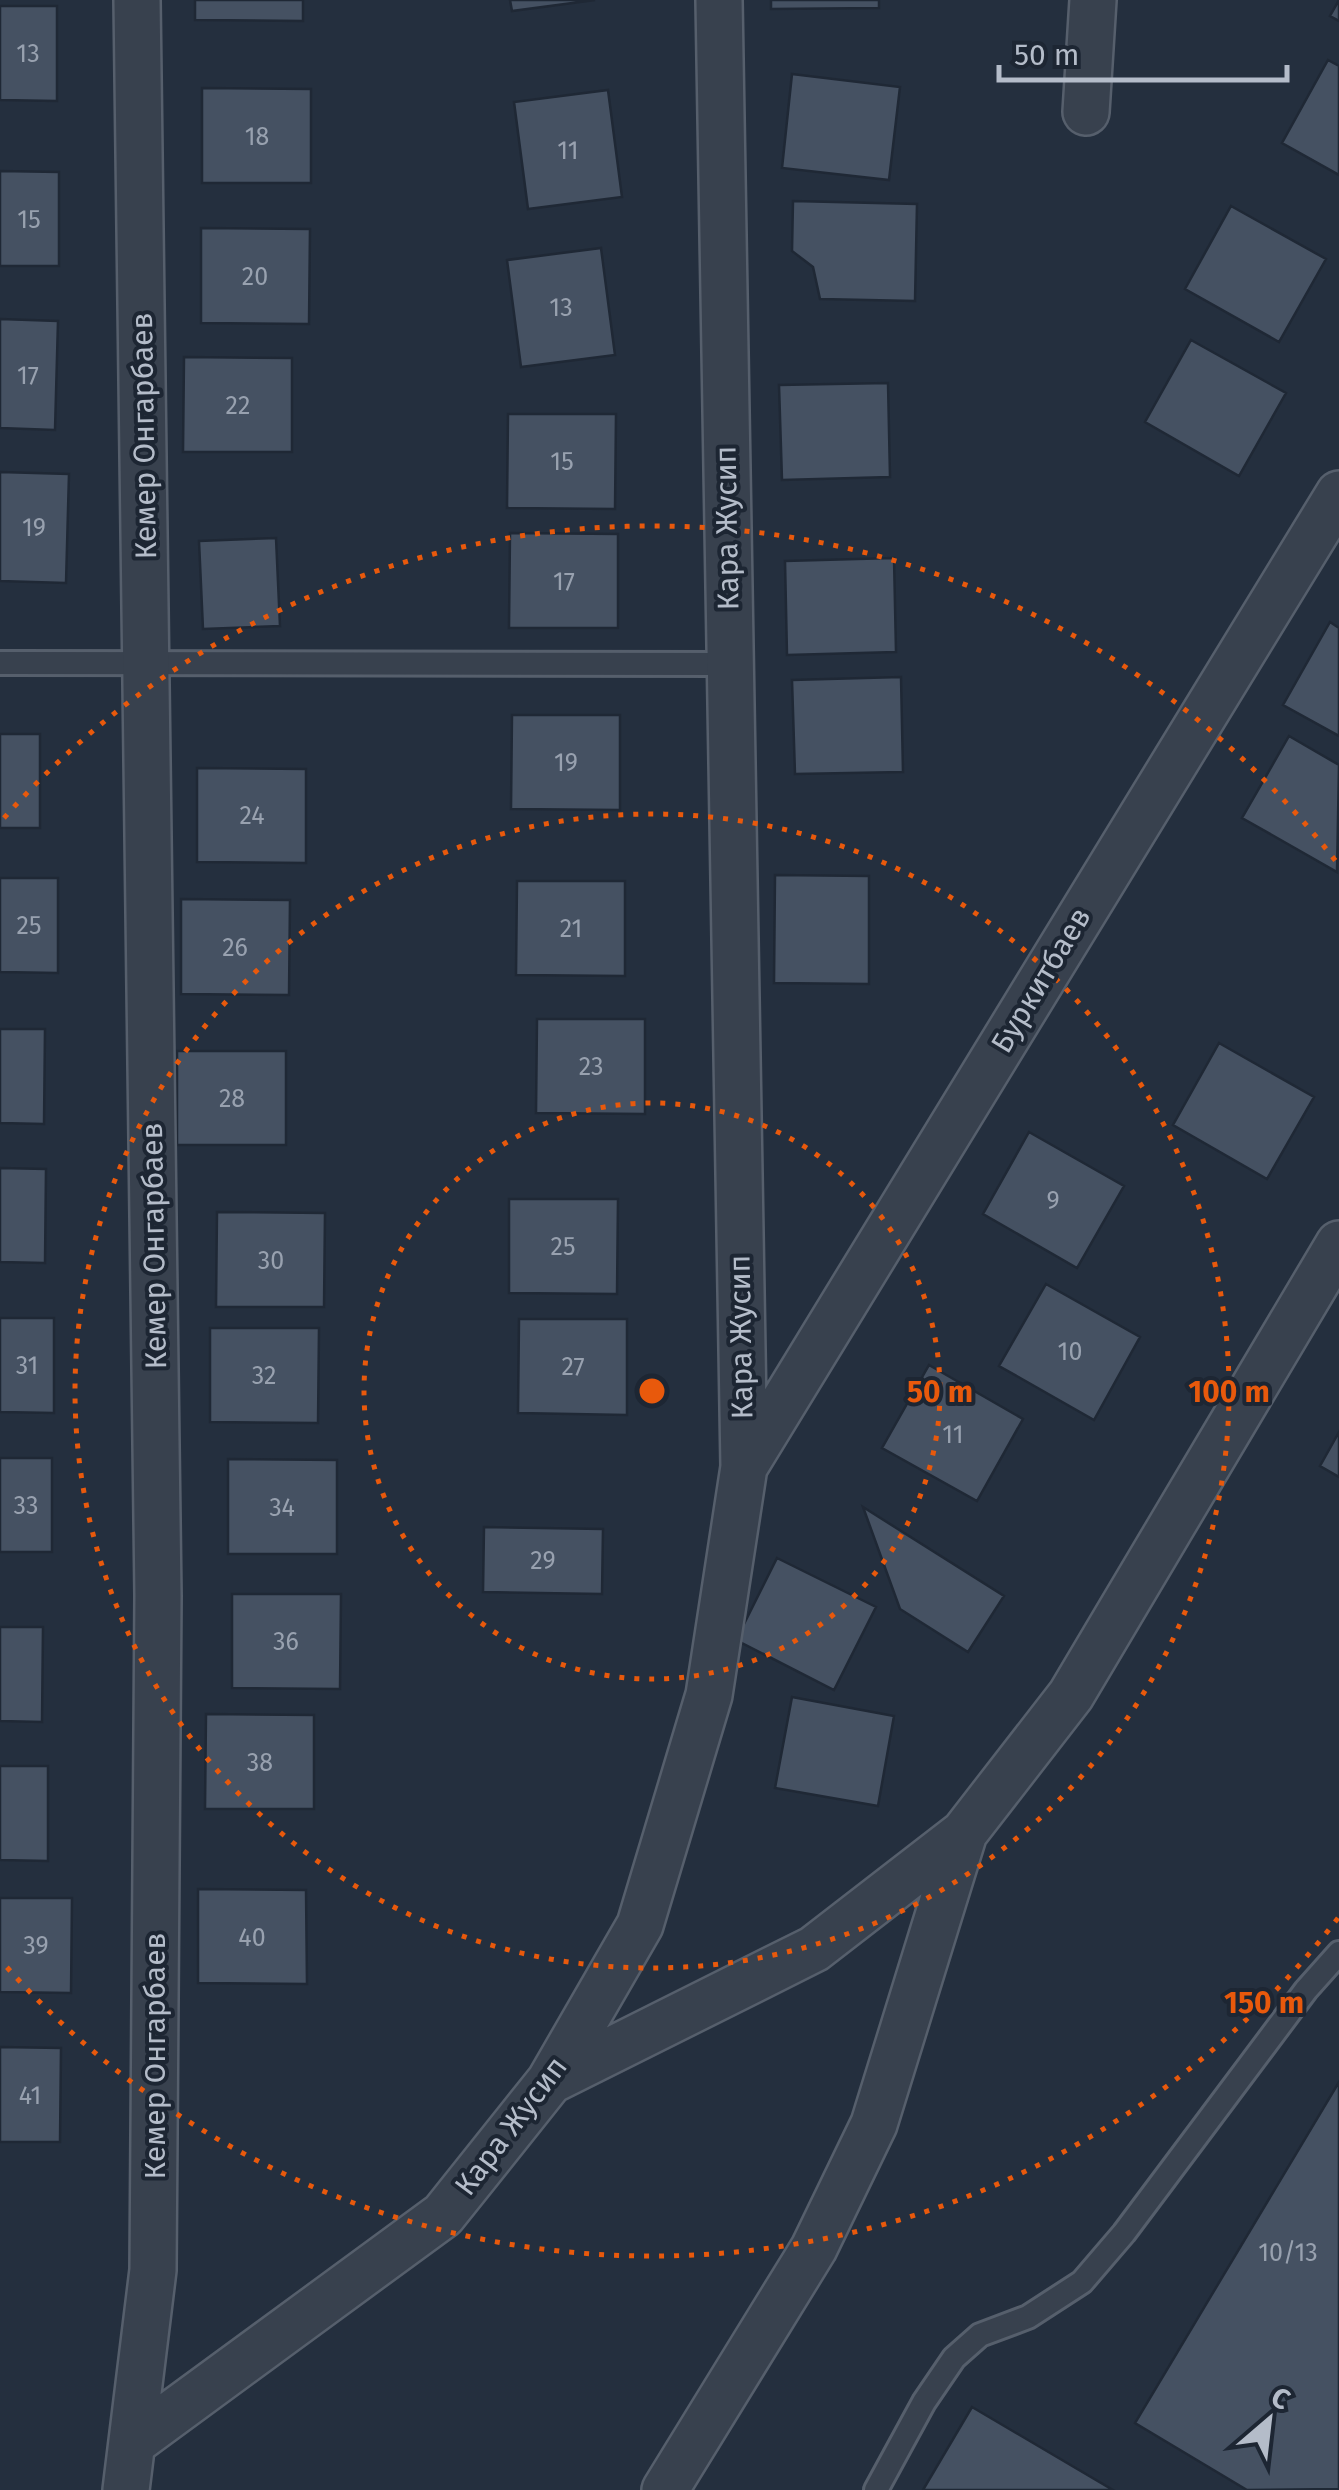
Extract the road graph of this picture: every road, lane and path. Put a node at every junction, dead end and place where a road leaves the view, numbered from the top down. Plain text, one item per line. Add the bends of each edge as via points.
1 (138, 0) edge
2 (719, 0) edge
3 (1092, 0) edge
4 (1086, 112) dead end
5 (1339, 494) edge
6 (148, 662) junction
7 (0, 663) edge
8 (729, 664) junction
9 (1339, 1244) edge
10 (744, 1467) junction
11 (964, 1833) junction
12 (1339, 1953) edge
13 (550, 2081) junction
14 (132, 2443) junction
15 (126, 2490) edge
16 (665, 2490) edge
17 (876, 2490) edge

1 - 6 street, Кемер Онгарбаев
2 - 8 street, Кара Жусип
3 - 4 street
5 - 10 street, Буркитбаев
6 - 7 lane
6 - 8 lane
6 - 14 street, Кемер Онгарбаев via 158,1596 153,2250
8 - 10 street, Кара Жусип
9 - 11 street via 1071,1695
10 - 13 street, Кара Жусип via 708,1695 640,1926
11 - 13 street via 814,1949
11 - 16 street via 874,2124 814,2248
12 - 17 lane via 1082,2282 1028,2317 980,2335 954,2358
13 - 14 street, Кара Жусип via 444,2215
14 - 15 street, Кемер Онгарбаев

